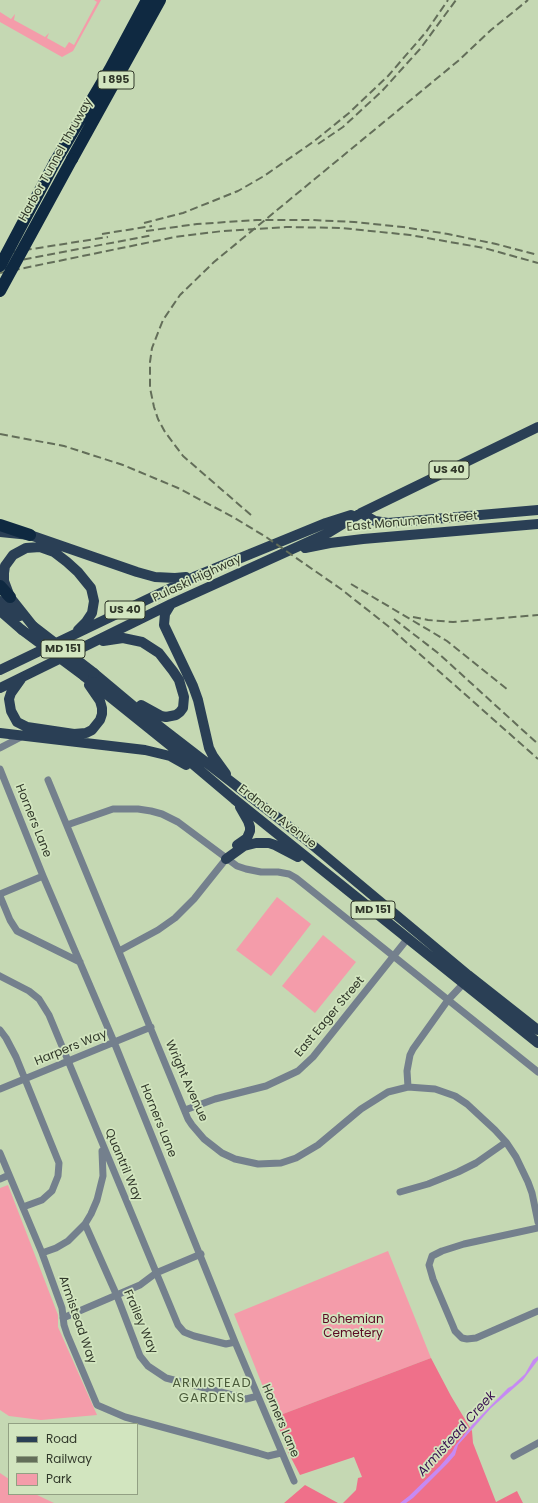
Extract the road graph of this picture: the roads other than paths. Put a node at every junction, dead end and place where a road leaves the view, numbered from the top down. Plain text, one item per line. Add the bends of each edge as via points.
1 (142, 0) edge
2 (147, 0) edge
3 (160, 0) edge
4 (137, 15) junction
5 (0, 266) edge
6 (0, 291) edge
7 (538, 427) edge
8 (538, 510) edge
9 (360, 513) junction
10 (538, 524) edge
11 (0, 525) edge
12 (0, 532) edge
13 (30, 535) junction
14 (289, 551) junction
15 (194, 577) junction
16 (0, 586) edge
17 (5, 599) edge
18 (171, 604) junction
19 (0, 612) edge
20 (74, 634) junction
21 (86, 646) junction
22 (0, 670) edge
23 (94, 673) junction
24 (84, 676) junction
25 (22, 677) junction
26 (0, 688) edge
27 (0, 732) edge
28 (23, 736) junction
29 (0, 748) edge
30 (0, 769) edge
31 (208, 777) junction
32 (48, 780) dead end
33 (234, 785) junction
34 (234, 799) junction
35 (67, 825) junction
36 (226, 859) junction
37 (43, 876) junction
38 (337, 881) junction
39 (0, 895) edge
40 (408, 938) junction
41 (119, 951) junction
42 (394, 957) junction
43 (80, 962) junction
44 (0, 976) edge
45 (464, 983) junction
46 (448, 1000) junction
47 (151, 1027) junction
48 (0, 1030) edge
49 (538, 1030) edge
50 (114, 1042) junction
51 (538, 1043) edge
52 (69, 1061) junction
53 (538, 1072) edge
54 (25, 1079) junction
55 (408, 1087) junction
56 (0, 1089) edge
57 (185, 1110) junction
58 (506, 1142) junction
59 (102, 1143) junction
60 (0, 1153) edge
61 (10, 1175) junction
62 (0, 1179) edge
63 (400, 1192) dead end
64 (23, 1207) junction
65 (538, 1222) edge
66 (85, 1224) junction
67 (538, 1228) edge
68 (42, 1253) junction
69 (201, 1254) junction
70 (156, 1273) junction
71 (117, 1296) junction
72 (538, 1311) edge
73 (64, 1318) junction
74 (235, 1342) junction
75 (258, 1396) junction
76 (538, 1443) edge
77 (281, 1453) junction
78 (514, 1456) dead end
79 (294, 1481) dead end

1 - 4 highway
2 - 4 highway, Harbor Tunnel Thruway / I 895
3 - 6 highway, Harbor Tunnel Thruway / I 895, bridge
4 - 5 highway, Harbor Tunnel Thruway / I 895, bridge via 110,69 55,162
7 - 9 main road, Pulaski Highway / US 40
8 - 9 main road, East Monument Street via 388,523 374,521
9 - 14 main road, Pulaski Highway / US 40 via 328,533
9 - 15 main road, Pulaski Highway / US 40 via 326,522
10 - 14 main road, East Monument Street via 363,539
11 - 13 highway
12 - 13 main road
13 - 15 main road via 140,573 165,578
14 - 18 main road, Pulaski Highway / US 40
15 - 20 main road, Pulaski Highway / US 40
16 - 17 highway
17 - 20 main road via 5,566 13,554 33,547 54,552 78,572 93,594 92,613
17 - 23 main road, Erdman Avenue / MD 151, bridge via 33,626
18 - 21 main road, Pulaski Highway / US 40
18 - 33 main road via 163,619 166,630 193,686 212,756
19 - 24 main road, Erdman Avenue / MD 151, bridge
20 - 22 main road, Pulaski Highway / US 40
21 - 23 main road via 123,638 142,642 166,662 178,680 184,697 183,708 176,715 161,716 141,706
21 - 25 main road, Pulaski Highway / US 40
23 - 33 main road, Erdman Avenue / MD 151
24 - 25 main road via 100,702 102,714 92,730 80,734 27,727 17,722 10,712 9,699
24 - 31 main road, Erdman Avenue / MD 151
25 - 26 main road, Pulaski Highway / US 40
27 - 28 main road
28 - 29 street
28 - 31 main road via 158,752
30 - 37 street, Horners Lane
31 - 34 main road, Erdman Avenue / MD 151
32 - 35 street, Wright Avenue
33 - 49 main road, Erdman Avenue / MD 151 via 304,838
34 - 36 main road via 248,821 250,831 247,838 238,844
34 - 38 main road, Erdman Avenue / MD 151
35 - 36 street via 113,809 151,811 178,822
35 - 41 street, Wright Avenue
36 - 38 main road via 244,846 256,843 269,844 290,852
36 - 41 street via 175,918
36 - 42 street via 246,869 278,872 296,878
37 - 39 street
37 - 43 street, Horners Lane
38 - 40 main road, Erdman Avenue / MD 151
39 - 43 street via 17,931
40 - 42 street, East Eager Street
40 - 45 main road, Erdman Avenue / MD 151
41 - 47 street, Wright Avenue
42 - 46 street
42 - 57 street, East Eager Street via 313,1057 298,1071 266,1086 215,1099
43 - 50 street, Horners Lane
44 - 52 street, Quantril Way via 39,999 49,1015
45 - 46 street
45 - 51 main road, Erdman Avenue / MD 151
46 - 53 street
46 - 55 street via 413,1048 407,1071
47 - 50 street, Harpers Way
47 - 57 street, Wright Avenue
48 - 54 street via 12,1048
50 - 52 street, Harpers Way
50 - 69 street, Horners Lane
52 - 54 street, Harpers Way
52 - 59 street, Quantril Way
54 - 56 street, Harpers Way
54 - 64 street via 57,1156 60,1170 55,1187 48,1196
55 - 57 street, Wright Avenue via 380,1096 305,1154 270,1165 246,1162 222,1153 195,1130
55 - 58 street, Wright Avenue via 435,1089 455,1096 485,1119
58 - 63 street via 458,1172
58 - 65 street, Wright Avenue via 528,1182
59 - 66 street via 101,1185
59 - 70 street, Quantril Way
60 - 61 street, Armistead Way
61 - 62 street
61 - 64 street, Armistead Way
64 - 68 street, Armistead Way
66 - 68 street via 68,1241
66 - 71 street, Frailey Way
67 - 72 street via 464,1244 436,1253 430,1260 430,1269 436,1286 455,1331 462,1338 476,1338
68 - 73 street, Armistead Way
69 - 70 street
69 - 74 street, Horners Lane
70 - 71 street via 140,1285
70 - 74 street, Quantril Way via 180,1329 194,1336 226,1344
71 - 73 street
71 - 75 street, Frailey Way via 140,1356 152,1370 166,1378 240,1398
73 - 77 street, Armistead Way via 67,1334 97,1405 125,1417 268,1456
74 - 75 street, Horners Lane
75 - 77 street, Horners Lane
76 - 78 street
77 - 79 street, Horners Lane

